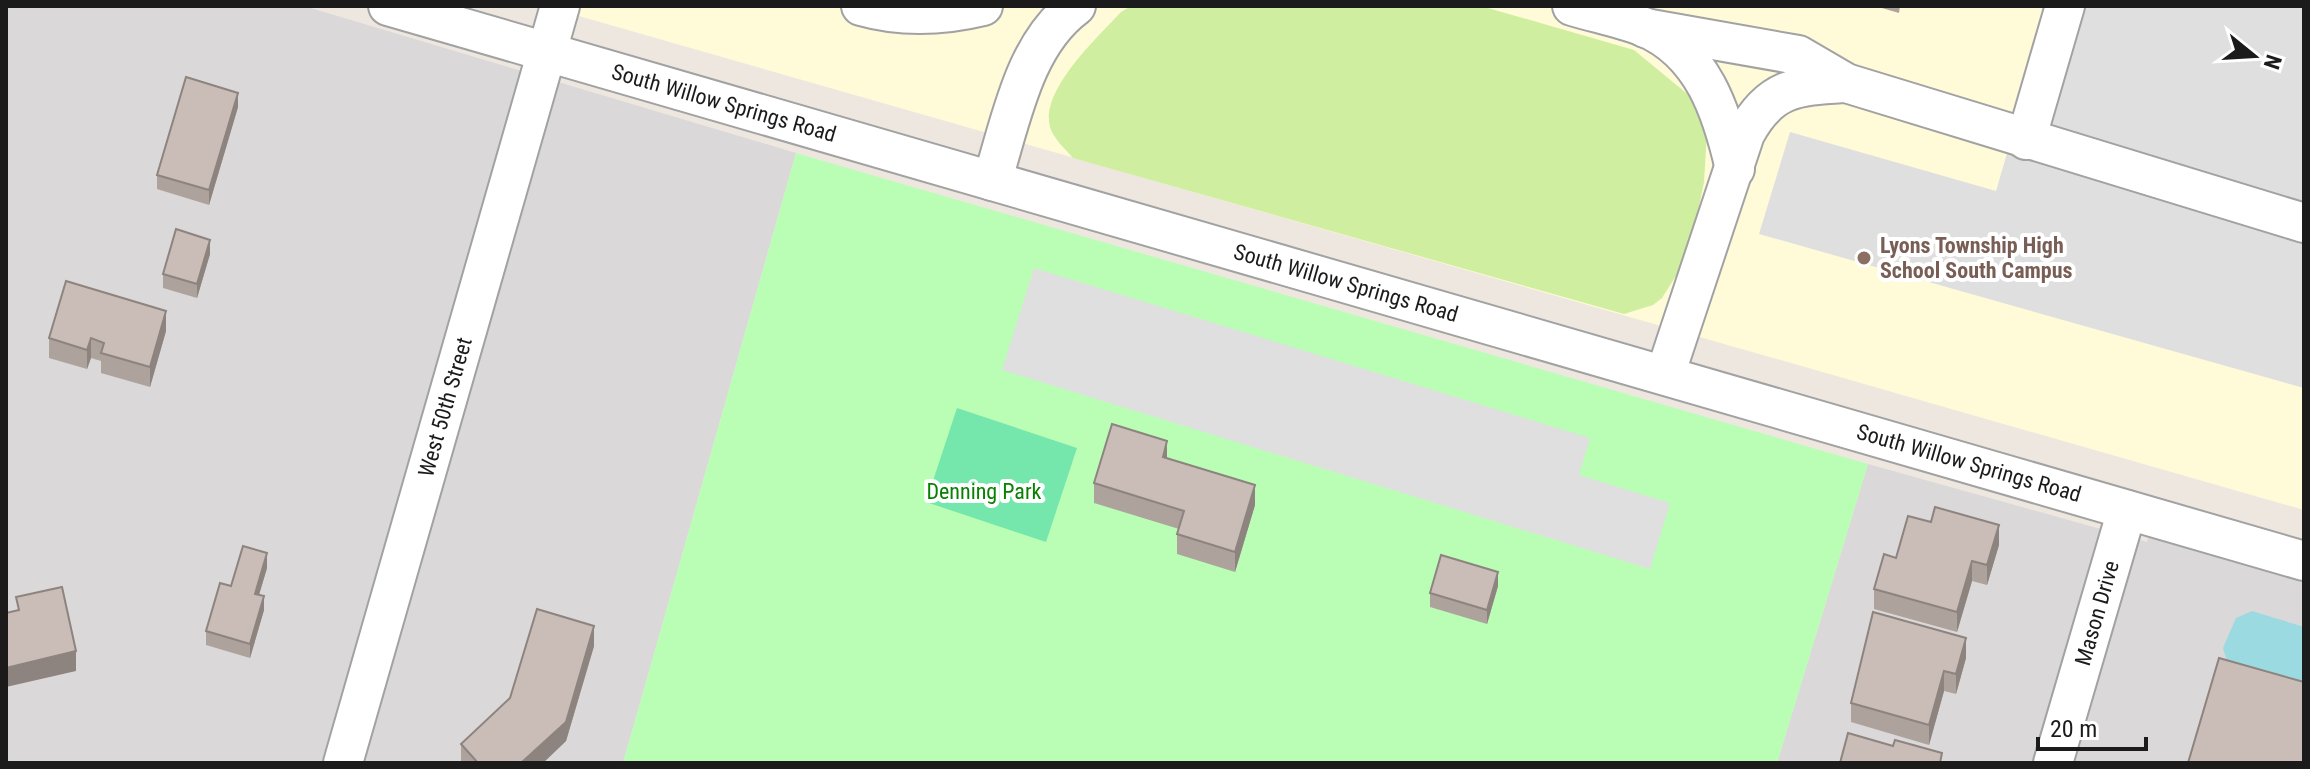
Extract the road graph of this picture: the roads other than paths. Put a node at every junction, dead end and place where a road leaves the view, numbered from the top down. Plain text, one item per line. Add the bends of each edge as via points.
1 (388, 6) edge
2 (560, 6) edge
3 (861, 6) edge
4 (983, 6) edge
5 (1076, 6) edge
6 (1572, 6) edge
7 (2065, 6) edge
8 (1645, 28) junction
9 (547, 52) junction
10 (1846, 83) junction
11 (2026, 140) junction
12 (1735, 169) junction
13 (992, 181) junction
14 (2304, 223) edge
15 (1665, 375) junction
16 (2127, 510) junction
17 (2304, 561) edge
18 (343, 763) edge
19 (2053, 763) edge

1 - 9 street, South Willow Springs Road
2 - 9 street, West 50th Street
3 - 4 street via 914,15
5 - 13 street via 1046,38 1024,80
6 - 8 street
7 - 11 street
8 - 10 street via 1798,55
8 - 12 street via 1682,52 1698,72 1724,123
9 - 13 street, South Willow Springs Road
9 - 18 street, West 50th Street
10 - 11 street
10 - 12 street via 1804,85 1779,93 1757,111
11 - 14 street
12 - 15 street
13 - 15 street, South Willow Springs Road
15 - 16 street, South Willow Springs Road
16 - 17 street, South Willow Springs Road
16 - 19 street, Mason Drive

